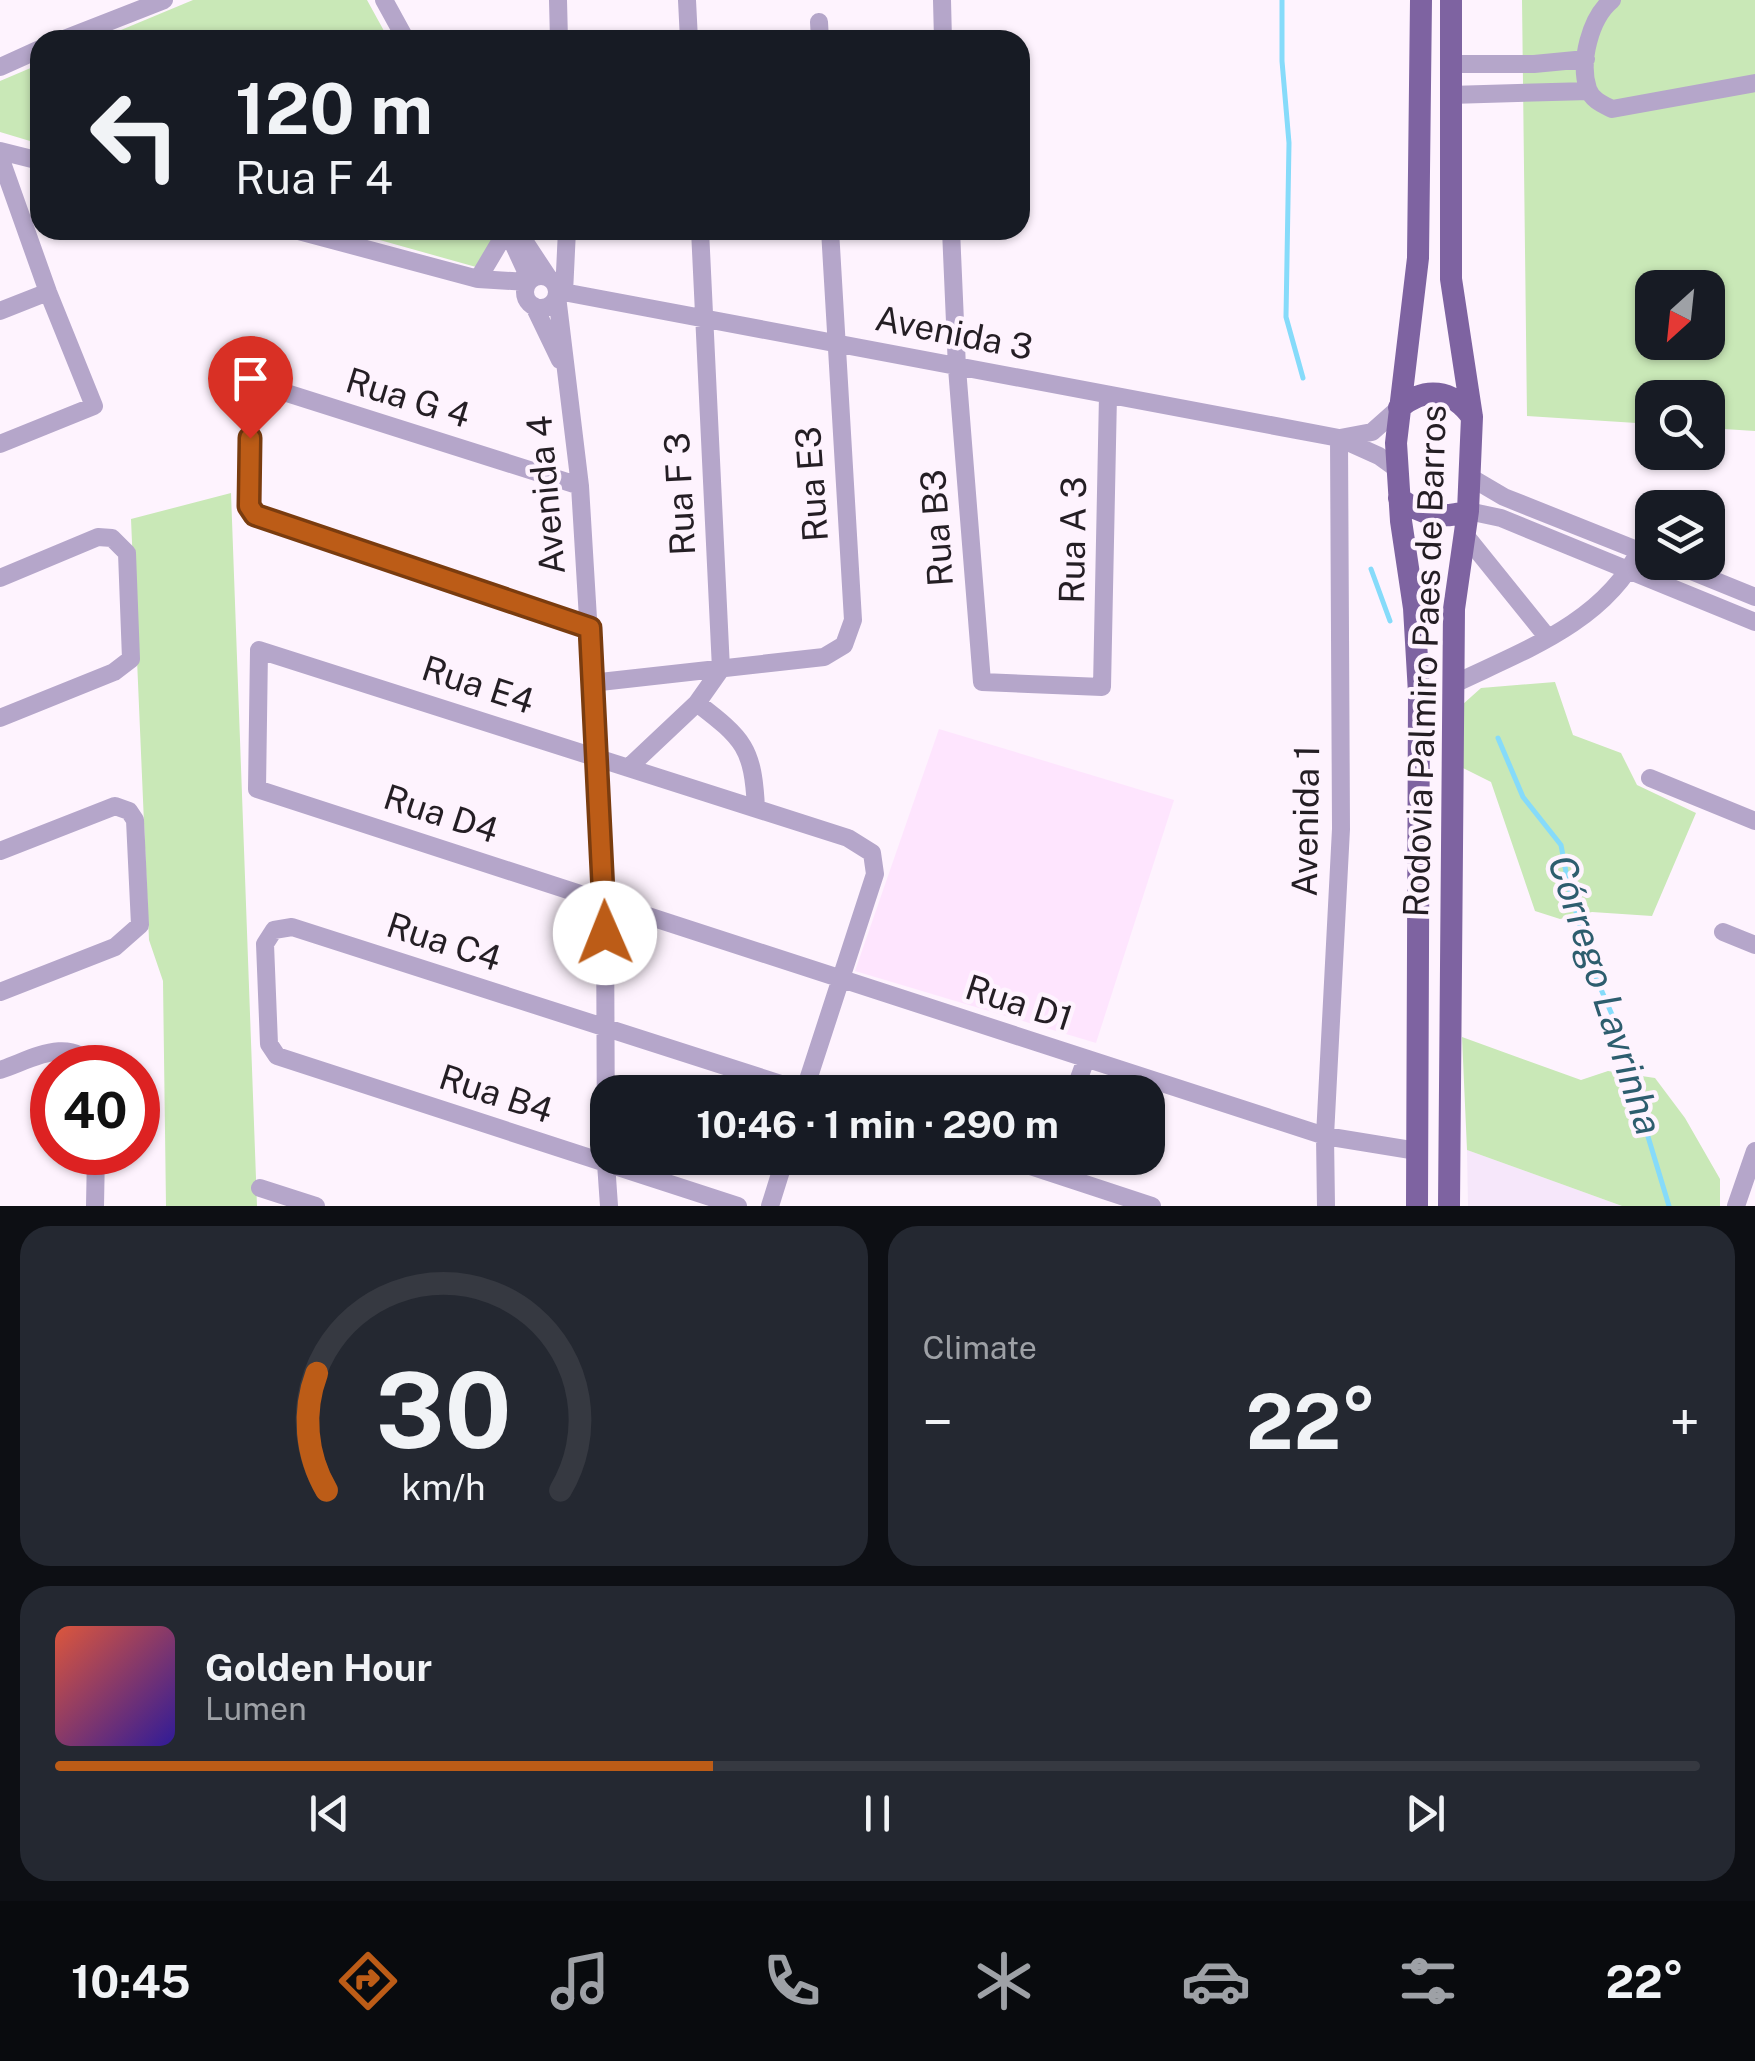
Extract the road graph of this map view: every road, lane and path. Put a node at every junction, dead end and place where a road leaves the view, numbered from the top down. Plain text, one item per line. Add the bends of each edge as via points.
1 (164, 0) edge
2 (384, 0) edge
3 (558, 0) edge
4 (687, 0) edge
5 (942, 0) edge
6 (1420, 0) edge
7 (1450, 0) edge
8 (1612, 0) edge
9 (88, 30) edge
10 (400, 30) edge
11 (559, 30) edge
12 (688, 30) edge
13 (943, 30) edge
14 (30, 54) edge
15 (1586, 59) junction
16 (1451, 64) junction
17 (0, 67) edge
18 (1755, 83) edge
19 (1588, 91) junction
20 (1450, 95) junction
21 (0, 154) edge
22 (30, 160) edge
23 (333, 240) edge
24 (502, 240) edge
25 (513, 240) edge
26 (521, 240) edge
27 (563, 240) edge
28 (700, 240) edge
29 (831, 240) edge
30 (951, 240) edge
31 (482, 279) junction
32 (543, 290) junction
33 (48, 292) junction
34 (0, 311) edge
35 (704, 317) junction
36 (836, 343) junction
37 (957, 368) junction
38 (1108, 395) junction
39 (1399, 408) junction
40 (1472, 416) junction
41 (1339, 438) junction
42 (0, 444) edge
43 (1397, 469) junction
44 (1470, 478) junction
45 (580, 486) junction
46 (1399, 498) junction
47 (1468, 512) junction
48 (1465, 535) junction
49 (1635, 550) edge
50 (1635, 565) edge
51 (1630, 570) junction
52 (0, 578) edge
53 (1713, 580) edge
54 (1755, 597) edge
55 (1755, 622) edge
56 (590, 628) junction
57 (1548, 638) junction
58 (721, 669) junction
59 (591, 683) junction
60 (1452, 685) junction
61 (1102, 688) joint
62 (697, 703) junction
63 (0, 718) edge
64 (595, 757) junction
65 (628, 768) junction
66 (1650, 778) dead end
67 (258, 789) joint
68 (756, 808) junction
69 (1755, 821) edge
70 (0, 851) edge
71 (606, 901) junction
72 (1723, 932) dead end
73 (1755, 945) edge
74 (840, 978) junction
75 (0, 992) edge
76 (604, 1028) junction
77 (1086, 1059) junction
78 (30, 1060) edge
79 (291, 1062) joint
80 (0, 1070) edge
81 (605, 1075) edge
82 (752, 1075) edge
83 (810, 1075) edge
84 (1080, 1075) edge
85 (1324, 1136) junction
86 (1417, 1151) junction
87 (1755, 1151) edge
88 (590, 1158) edge
89 (95, 1175) edge
90 (607, 1175) edge
91 (643, 1175) edge
92 (780, 1175) edge
93 (1058, 1175) edge
94 (260, 1188) dead end
95 (94, 1206) edge
96 (316, 1206) edge
97 (609, 1206) edge
98 (738, 1206) edge
99 (770, 1206) edge
100 (1152, 1206) edge
101 (1326, 1206) edge
102 (1417, 1206) edge
103 (1449, 1206) edge
104 (1736, 1206) edge

1 - 9 street
2 - 10 street
3 - 11 street
4 - 12 street
5 - 13 street
6 - 39 main road, Rodovia Palmiro Paes de Barros via 1418,258
7 - 16 main road, Rodovia Palmiro Paes de Barros
8 - 15 street via 1594,24
14 - 17 street
15 - 16 street
15 - 19 street
16 - 20 main road, Rodovia Palmiro Paes de Barros
18 - 19 street via 1612,109
19 - 20 street
20 - 40 main road, Rodovia Palmiro Paes de Barros via 1451,279
21 - 22 street
21 - 33 street
23 - 31 street, Avenida 3
24 - 31 street
25 - 32 street, Avenida 4
26 - 32 street, Avenida 4
27 - 32 street
28 - 35 street, Rua F 3
29 - 36 street, Rua E3
30 - 37 street, Rua B3
31 - 32 street, Avenida 3
32 - 35 street, Avenida 3
32 - 45 street, Avenida 4 via 568,378
33 - 34 street
33 - 42 street via 94,406
35 - 36 street, Avenida 3
35 - 58 street, Rua F 3
36 - 37 street, Avenida 3
36 - 58 street, Rua E3 via 853,620 844,644 824,657
37 - 38 street, Avenida 3
37 - 61 street, Rua B3 via 982,682
38 - 41 street, Avenida 3
38 - 61 street, Rua A 3
39 - 40 main road via 1410,398 1438,392
39 - 41 street via 1372,432
39 - 43 main road, Rodovia Palmiro Paes de Barros
40 - 44 main road, Rodovia Palmiro Paes de Barros
41 - 43 street, Avenida 3
41 - 85 street, Avenida 1 via 1341,829
43 - 46 main road, Rodovia Palmiro Paes de Barros
44 - 47 main road, Rodovia Palmiro Paes de Barros
44 - 49 street
45 - 56 street, Avenida 4
45 - 56 street, Rua G 4 via 274,390 260,392 251,403 249,506 255,515
46 - 47 main road via 1432,516
46 - 86 main road, Rodovia Palmiro Paes de Barros via 1419,693
47 - 48 main road, Rodovia Palmiro Paes de Barros
47 - 51 street via 1500,518
48 - 57 street
48 - 60 main road, Rodovia Palmiro Paes de Barros
50 - 51 street
51 - 55 street
51 - 57 street via 1580,619
52 - 63 street via 98,537 112,538 127,553 131,658 114,672
53 - 54 street
56 - 59 street, Avenida 4
57 - 60 street
58 - 59 street
58 - 62 street
59 - 64 street, Avenida 4
60 - 103 main road, Rodovia Palmiro Paes de Barros
62 - 65 street
62 - 68 street via 748,752
64 - 65 street, Rua E4
64 - 67 street, Rua E4 via 259,650
64 - 71 street, Avenida 4
65 - 68 street, Rua E4
66 - 69 street
67 - 71 street, Rua D4
68 - 74 street, Rua E4 via 848,838 872,853 875,874
70 - 75 street via 114,806 129,811 140,925 114,946
71 - 74 street, Rua D1
71 - 76 street, Avenida 4
72 - 73 street
74 - 77 street, Rua D1
74 - 83 street
76 - 79 street, Rua C4 via 292,927 274,930 265,944 270,1044 276,1056
76 - 81 street, Avenida 4
76 - 82 street, Rua C4
77 - 84 street
77 - 85 street, Rua D1
78 - 80 street
79 - 88 street, Rua B4
85 - 86 street, Rua D1
85 - 101 street, Avenida 1
86 - 102 main road, Rodovia Palmiro Paes de Barros
87 - 104 street
89 - 95 street
90 - 97 street, Avenida 4
91 - 98 street, Rua B4
92 - 99 street
93 - 100 street
94 - 96 street

